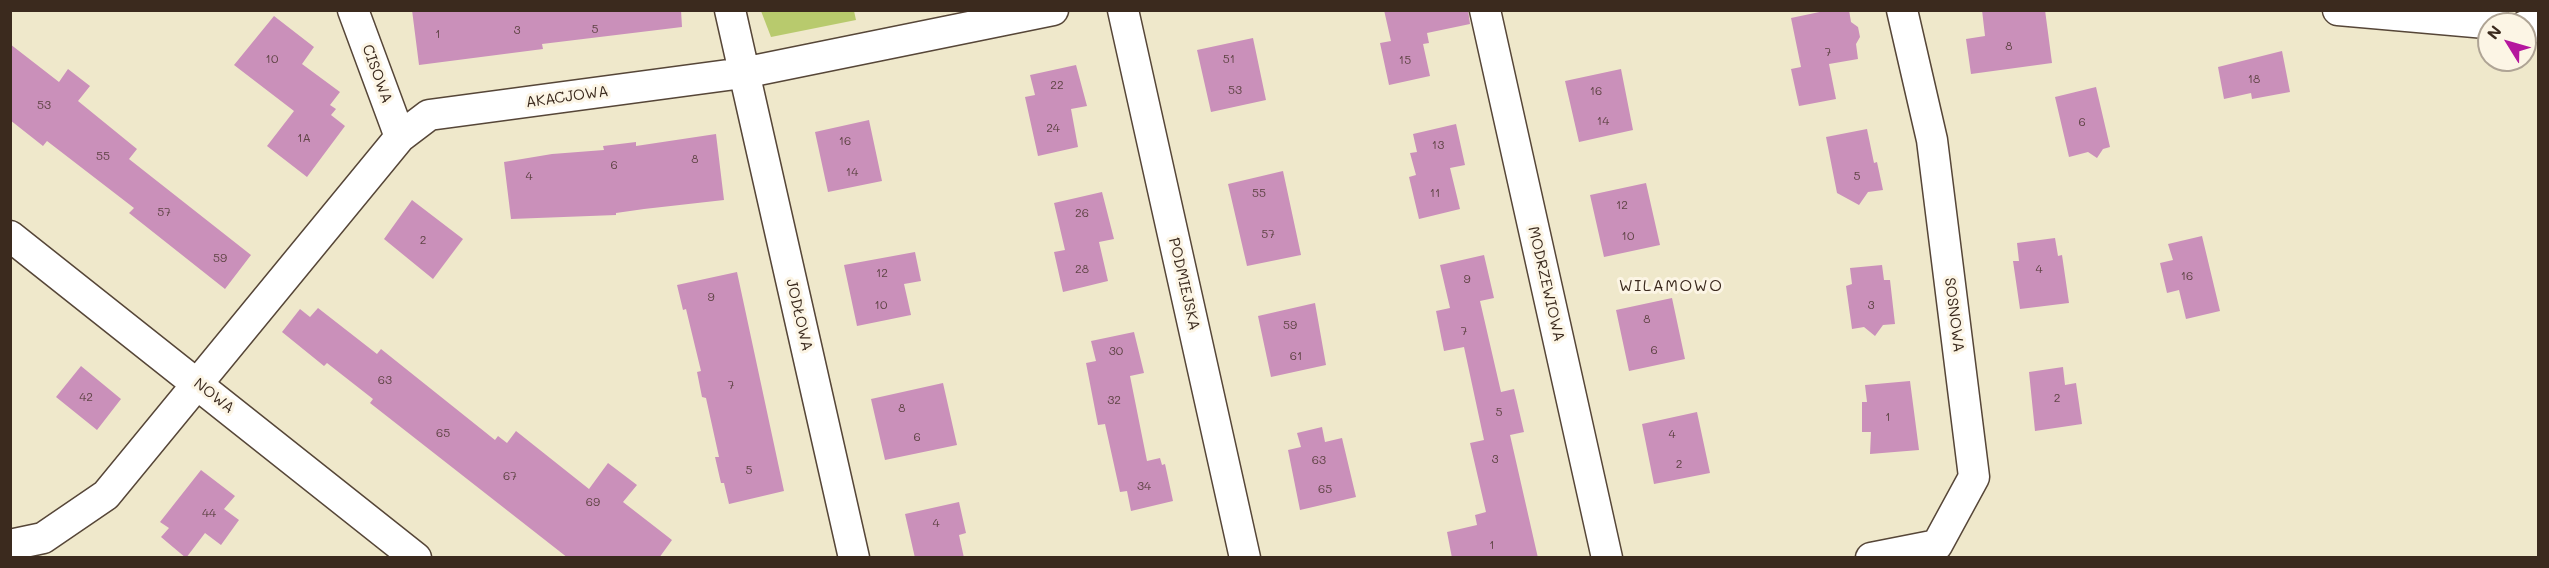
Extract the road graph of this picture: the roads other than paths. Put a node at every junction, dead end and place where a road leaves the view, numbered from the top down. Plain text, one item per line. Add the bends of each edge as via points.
1 (354, 10) edge
2 (730, 10) edge
3 (1053, 10) edge
4 (1123, 10) edge
5 (1485, 10) edge
6 (1902, 10) edge
7 (2338, 10) edge
8 (2477, 22) edge
9 (743, 73) junction
10 (400, 137) junction
11 (10, 236) edge
12 (197, 383) junction
13 (10, 545) edge
14 (416, 558) edge
15 (854, 558) edge
16 (1245, 558) edge
17 (1607, 558) edge
18 (1871, 558) edge

1 - 10 street, CISOWA
2 - 9 street, JODŁOWA
3 - 9 street, AKACJOWA
4 - 16 street, PODMIEJSKA
5 - 17 street, MODRZEWIOWA
6 - 18 street, SOSNOWA via 1932,140 1974,477 1937,545
7 - 8 street
9 - 10 street, AKACJOWA via 429,115
9 - 15 street, JODŁOWA
10 - 12 street, AKACJOWA
11 - 12 street, NOWA
12 - 13 street, AKACJOWA via 106,495 44,538
12 - 14 street, NOWA

